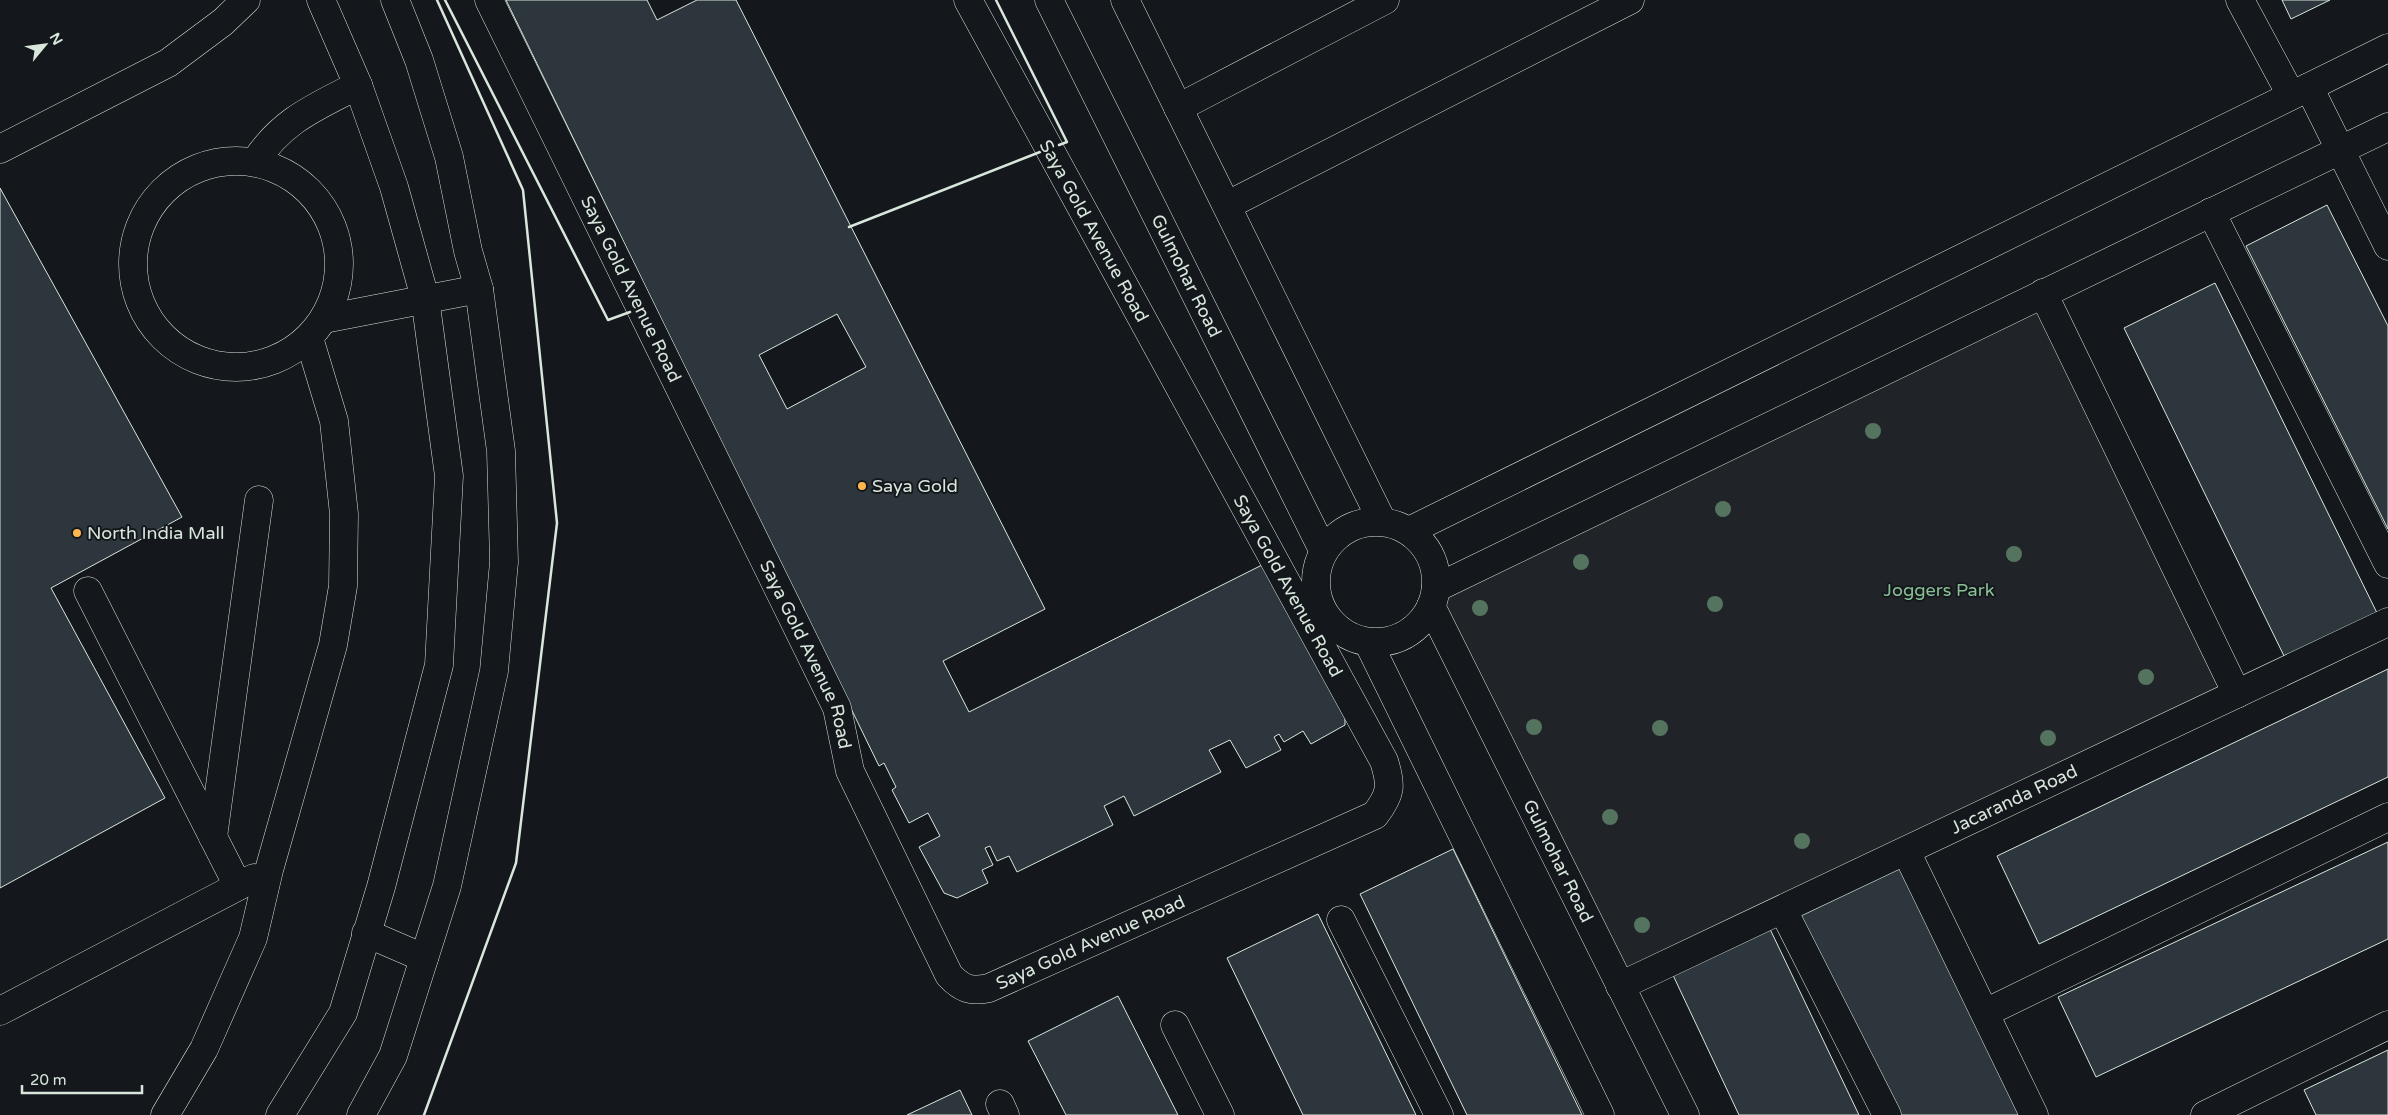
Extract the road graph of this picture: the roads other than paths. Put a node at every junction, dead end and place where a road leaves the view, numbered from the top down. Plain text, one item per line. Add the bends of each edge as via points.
1 (246, 0) edge
2 (321, 0) edge
3 (395, 0) edge
4 (489, 0) edge
5 (968, 0) edge
6 (1049, 0) edge
7 (1125, 0) edge
8 (1385, 0) edge
9 (1630, 0) edge
10 (2240, 0) edge
11 (2388, 48) edge
12 (358, 85) junction
13 (2300, 91) junction
14 (1178, 108) junction
15 (2388, 127) edge
16 (0, 148) edge
17 (2340, 150) junction
18 (255, 162) junction
19 (1228, 205) junction
20 (2212, 212) junction
21 (2388, 246) edge
22 (479, 289) junction
23 (2043, 293) junction
24 (425, 298) junction
25 (317, 328) junction
26 (259, 500) dead end
27 (1382, 522) junction
28 (1409, 531) junction
29 (1323, 550) junction
30 (2388, 564) edge
31 (88, 592) dead end
32 (1433, 597) junction
33 (2388, 622) edge
34 (1368, 642) junction
35 (2238, 694) junction
36 (2388, 817) edge
37 (213, 837) junction
38 (1906, 851) junction
39 (269, 870) junction
40 (238, 886) junction
41 (1783, 910) junction
42 (1341, 920) dead end
43 (366, 933) junction
44 (424, 958) junction
45 (1620, 986) junction
46 (0, 1011) edge
47 (1985, 1013) junction
48 (1175, 1025) dead end
49 (2388, 1025) edge
50 (165, 1115) edge
51 (280, 1115) edge
52 (361, 1115) edge
53 (1220, 1115) edge
54 (1439, 1115) edge
55 (1600, 1115) edge
56 (1685, 1115) edge
57 (1887, 1115) edge
58 (2034, 1115) edge
59 (2205, 1115) edge

1 - 16 street via 168,63
2 - 12 street
3 - 22 street via 419,60 449,157
4 - 5 street, Saya Gold Avenue Road via 837,708 850,771 950,975 967,990 978,990 989,988 1375,815 1387,800 1390,780 1384,761
6 - 29 street, Gulmohar Road
7 - 14 street
8 - 14 street
9 - 19 street
10 - 13 street
11 - 13 street
12 - 18 street via 293,119 266,145
12 - 24 street via 394,188
13 - 17 street
13 - 28 street
14 - 19 street
15 - 17 street
17 - 20 street
17 - 21 street
18 - 25 street via 300,182 318,200 331,222 338,246 339,271 334,296
18 - 25 street via 230,160 206,164 182,174 147,209 137,232 132,257 134,282 141,306 171,345 216,366 241,368 266,364 288,353
19 - 27 street
20 - 23 street
20 - 30 street
22 - 24 street
22 - 44 street via 501,451 504,562 494,672 448,886
23 - 32 street
23 - 35 street
24 - 25 street
24 - 43 street via 449,476 439,665
25 - 39 street via 334,421 344,514 343,586 333,644
26 - 37 street
27 - 28 street
27 - 29 street via 1364,522 1338,533
28 - 32 street via 1431,558 1436,574
29 - 34 street via 1315,590 1323,614 1338,630
31 - 37 street
32 - 34 street via 1422,620 1406,635 1388,641
32 - 45 street, Gulmohar Road
33 - 35 street, Jacaranda Road
34 - 55 street
35 - 38 street, Jacaranda Road
36 - 47 street
37 - 40 street
38 - 41 street, Jacaranda Road
38 - 47 street
39 - 40 street
39 - 50 street via 253,938 204,1049
40 - 46 street
41 - 45 street, Jacaranda Road
41 - 57 street
42 - 54 street
43 - 44 street
43 - 51 street via 343,1012
44 - 52 street via 393,1056
45 - 56 street, Gulmohar Road
47 - 58 street
48 - 53 street
49 - 59 street

